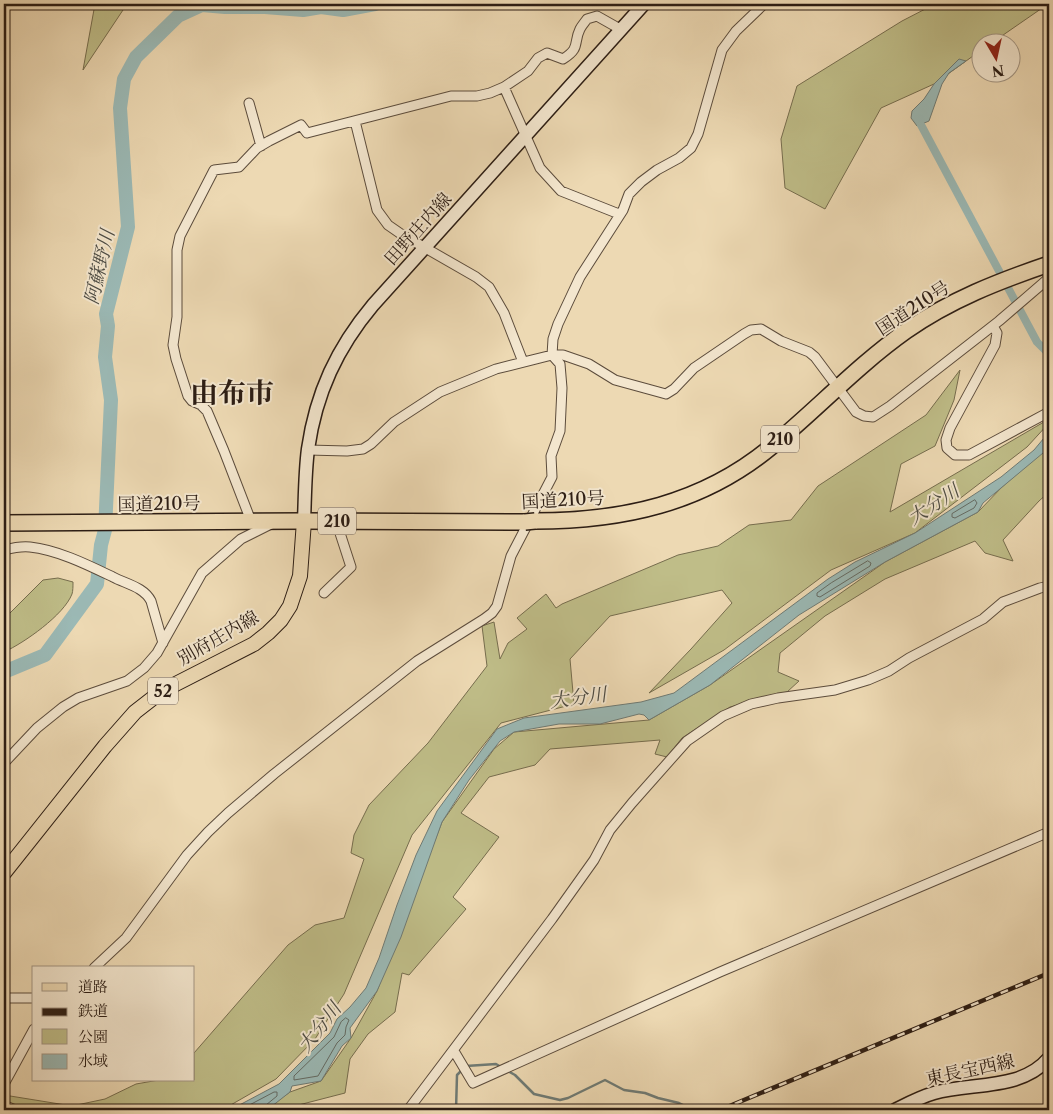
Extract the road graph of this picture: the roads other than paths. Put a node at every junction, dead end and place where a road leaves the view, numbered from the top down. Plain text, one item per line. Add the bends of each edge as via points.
1 (644, 4) edge
2 (764, 4) edge
3 (620, 29) junction
4 (504, 87) junction
5 (249, 102) dead end
6 (355, 121) junction
7 (524, 136) junction
8 (261, 146) junction
9 (620, 214) junction
10 (425, 248) junction
11 (1049, 264) edge
12 (1049, 278) edge
13 (992, 326) junction
14 (552, 355) junction
15 (523, 362) junction
16 (838, 388) junction
17 (1049, 412) edge
18 (308, 450) junction
19 (251, 521) junction
20 (277, 521) junction
21 (304, 521) junction
22 (338, 521) junction
23 (4, 523) edge
24 (4, 550) edge
25 (1049, 586) edge
26 (324, 593) dead end
27 (163, 643) junction
28 (4, 763) edge
29 (1049, 832) edge
30 (4, 873) edge
31 (96, 966) edge
32 (4, 998) edge
33 (32, 998) edge
34 (32, 1033) edge
35 (454, 1052) junction
36 (1049, 1058) edge
37 (4, 1084) edge
38 (4, 1105) edge
39 (15, 1110) edge
40 (408, 1110) edge
41 (895, 1110) edge

1 - 3 main road, 田野庄内線
2 - 9 street via 722,50 691,148 641,182 630,194
3 - 4 street via 597,16 587,19 570,54 563,59 547,53
3 - 7 main road, 田野庄内線
4 - 6 street via 478,96 451,96
4 - 7 street
5 - 8 street
6 - 8 street via 308,133 301,126
6 - 10 street via 377,210 388,225
7 - 9 street via 540,168 561,191
7 - 10 main road, 田野庄内線
8 - 19 street via 240,167 214,170 180,236 173,345 188,396 207,412
9 - 14 street via 580,277 558,324
10 - 15 street via 489,287 504,313
10 - 18 main road, 田野庄内線 via 362,318 335,358 320,395
11 - 16 highway, 国道210号 / 210 via 955,301 872,357
12 - 13 street
13 - 16 street via 877,415 860,414
13 - 17 street via 997,340 950,428 946,448 955,455 970,455
14 - 15 street
14 - 16 street via 563,355 589,364 615,380 666,394 694,368 744,334 761,329 809,352
14 - 31 street via 560,364 562,388 560,431 551,456 552,477 511,556 494,610 417,661 228,813 181,861 126,938
15 - 18 street via 440,392 394,422 362,449
16 - 22 highway, 国道210号 / 210 via 760,456 730,475 702,490 628,514 590,520 530,522
18 - 21 main road, 田野庄内線
19 - 20 highway, 国道210号 / 210
19 - 23 highway, 国道210号 / 210
20 - 21 highway, 国道210号 / 210
20 - 27 street via 241,539 202,573
21 - 22 highway, 国道210号 / 210
21 - 30 main road, 別府庄内線 / 52 via 300,576 290,606 281,620 254,644 162,691 135,712
22 - 26 street via 351,568
24 - 27 street via 34,548 86,563 140,590 149,597
25 - 35 street via 1002,602 983,619 868,680 835,690 751,704 723,716 687,741 610,830 594,860
27 - 28 street via 133,678 78,698 57,710
29 - 35 street via 720,972 473,1083
32 - 33 street
34 - 37 street
35 - 40 street
36 - 41 main road, 東長宝西線 via 1034,1073 1019,1079 934,1093
38 - 39 street

